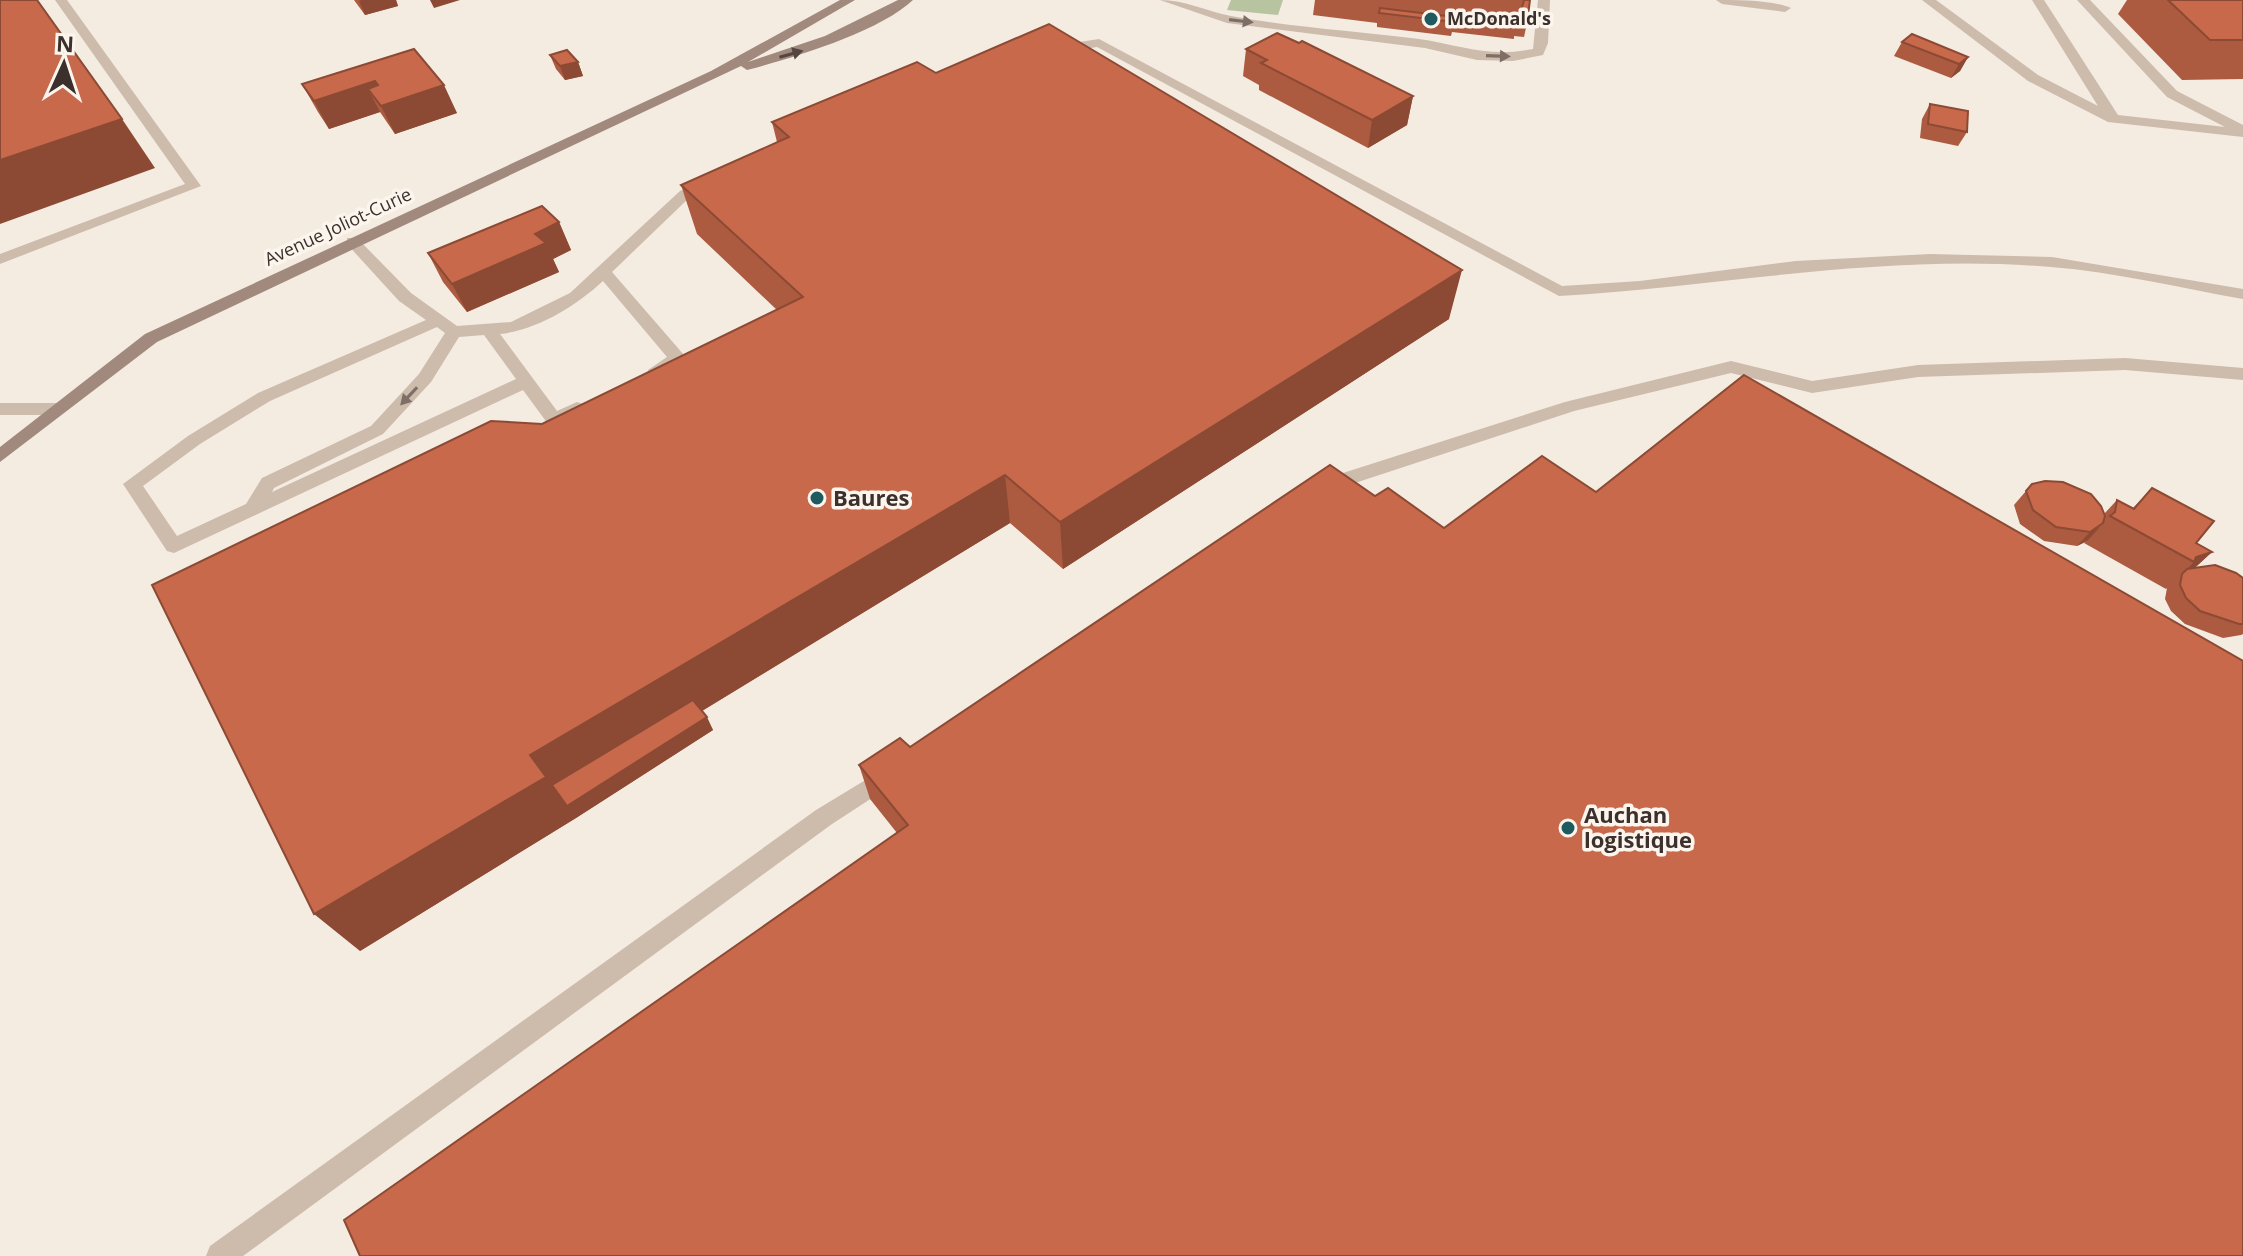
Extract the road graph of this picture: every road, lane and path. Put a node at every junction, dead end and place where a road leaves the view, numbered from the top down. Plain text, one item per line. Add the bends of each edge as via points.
1 (61, 0) edge
2 (849, 0) edge
3 (907, 0) edge
4 (1166, 0) edge
5 (1544, 0) edge
6 (1722, 0) edge
7 (1928, 0) edge
8 (2038, 0) edge
9 (2083, 0) edge
10 (1743, 1) edge
11 (1785, 8) dead end
12 (1044, 51) edge
13 (716, 74) junction
14 (2113, 119) junction
15 (2243, 132) edge
16 (727, 174) edge
17 (352, 241) junction
18 (0, 259) edge
19 (603, 271) junction
20 (2243, 294) edge
21 (437, 321) junction
22 (489, 330) junction
23 (454, 332) junction
24 (2243, 374) edge
25 (637, 379) edge
26 (527, 381) junction
27 (595, 399) edge
28 (0, 409) edge
29 (59, 409) junction
30 (0, 456) edge
31 (1309, 504) edge
32 (253, 509) junction
33 (902, 766) edge
34 (220, 1256) edge

1 - 18 lane via 194,186
2 - 13 street, Avenue Joliot-Curie
13 -> 3 street, Avenue Joliot-Curie via 800,52
4 -> 5 lane via 1227,19 1513,57 1538,52
6 - 10 lane
7 - 14 lane via 2033,78
8 - 14 lane
9 - 15 lane via 2172,94
10 - 11 lane
12 - 20 lane via 1099,43 1559,291 1796,266 1930,259 2052,262
13 - 17 street, Avenue Joliot-Curie
14 - 15 lane
16 - 19 lane via 685,194
17 - 21 lane via 405,297
17 - 29 street, Avenue Joliot-Curie via 151,338
19 - 22 lane via 576,297 514,327
19 - 25 lane via 678,359
21 - 23 lane
21 - 32 lane via 264,397 132,484 174,546
22 - 23 lane
22 - 26 lane
23 -> 32 lane via 425,378 377,430 268,483
24 - 31 lane via 2125,364 1918,371 1812,387 1731,367 1571,406 1349,478
26 - 27 lane via 554,420
26 - 32 lane
28 - 29 lane
29 - 30 street, Avenue Joliot-Curie
33 - 34 lane via 824,817

